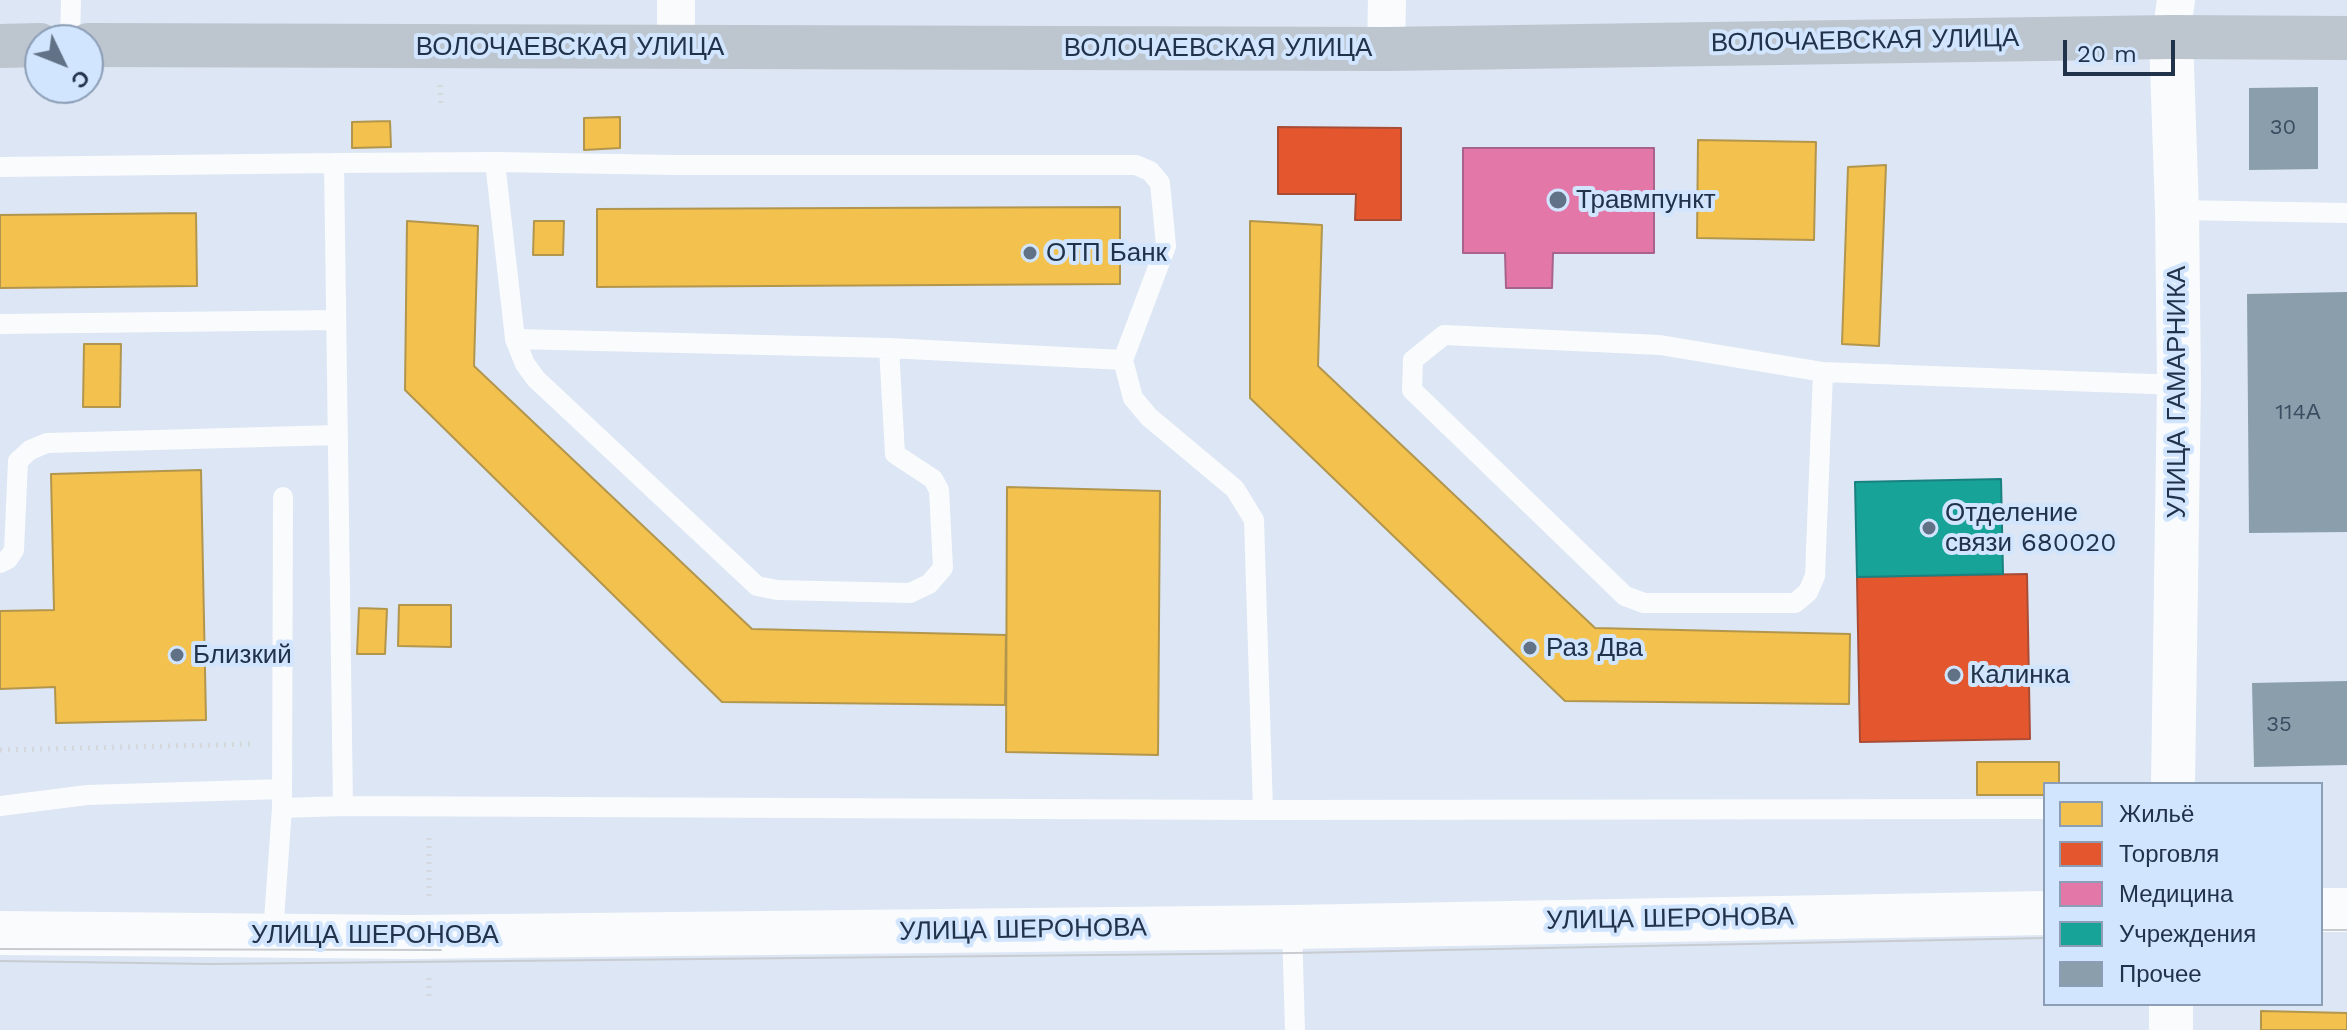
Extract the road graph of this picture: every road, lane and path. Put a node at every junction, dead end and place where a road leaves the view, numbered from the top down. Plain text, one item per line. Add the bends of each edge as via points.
1 (71, 0) edge
2 (676, 0) edge
3 (1387, 0) edge
4 (2173, 18) edge
5 (70, 24) edge
6 (2347, 38) edge
7 (24, 45) edge
8 (104, 45) edge
9 (0, 46) edge
10 (676, 47) junction
11 (1386, 49) junction
12 (495, 162) junction
13 (334, 163) junction
14 (0, 167) edge
15 (2177, 210) junction
16 (2347, 213) edge
17 (336, 320) junction
18 (0, 324) edge
19 (515, 339) junction
20 (889, 348) junction
21 (1123, 360) junction
22 (1823, 372) junction
23 (2179, 385) junction
24 (337, 435) junction
25 (283, 497) dead end
26 (0, 563) edge
27 (282, 744) junction
28 (0, 750) edge
29 (2173, 782) edge
30 (282, 798) junction
31 (0, 806) edge
32 (343, 806) junction
33 (429, 806) junction
34 (2043, 809) edge
35 (1263, 810) junction
36 (2323, 910) edge
37 (2347, 910) edge
38 (2043, 913) edge
39 (1292, 927) junction
40 (0, 933) edge
41 (273, 934) junction
42 (429, 936) junction
43 (429, 1001) dead end
44 (2171, 1006) edge
45 (1295, 1030) edge
46 (2171, 1030) edge

1 - 5 lane
2 - 10 street
3 - 11 street
4 - 6 main road, ВОЛОЧАЕВСКАЯ УЛИЦА
4 - 11 main road, ВОЛОЧАЕВСКАЯ УЛИЦА
4 - 15 main road, УЛИЦА ГАМАРНИКА
7 - 9 main road
8 - 10 main road, ВОЛОЧАЕВСКАЯ УЛИЦА
10 - 11 main road, ВОЛОЧАЕВСКАЯ УЛИЦА
12 - 13 lane
12 - 19 lane
12 - 21 lane via 1136,165 1160,183 1166,246
13 - 14 lane
13 - 17 lane
15 - 16 lane
15 - 23 main road, УЛИЦА ГАМАРНИКА
17 - 18 lane
17 - 24 lane
19 - 20 lane
19 - 20 lane via 536,379 757,586 910,593 929,584 943,568 939,490 933,479 895,454
20 - 21 lane
21 - 35 lane via 1133,398 1235,489 1254,520
22 - 22 lane via 1660,345 1444,335 1413,360 1412,390 1625,596 1644,603 1795,603 1815,576
22 - 23 lane
23 - 29 main road, УЛИЦА ГАМАРНИКА
24 - 26 lane via 47,443 18,461 14,550
24 - 32 lane
25 - 27 lane
27 - 28 path
27 - 30 lane
30 - 31 lane via 87,795
30 - 32 lane
30 - 41 lane
32 - 33 lane
33 - 35 lane
33 - 42 path
34 - 35 lane
36 - 37 main road
38 - 39 main road, УЛИЦА ШЕРОНОВА
39 - 42 main road, УЛИЦА ШЕРОНОВА
39 - 45 lane
40 - 41 main road, УЛИЦА ШЕРОНОВА
41 - 42 main road, УЛИЦА ШЕРОНОВА
42 - 43 path
44 - 46 main road

